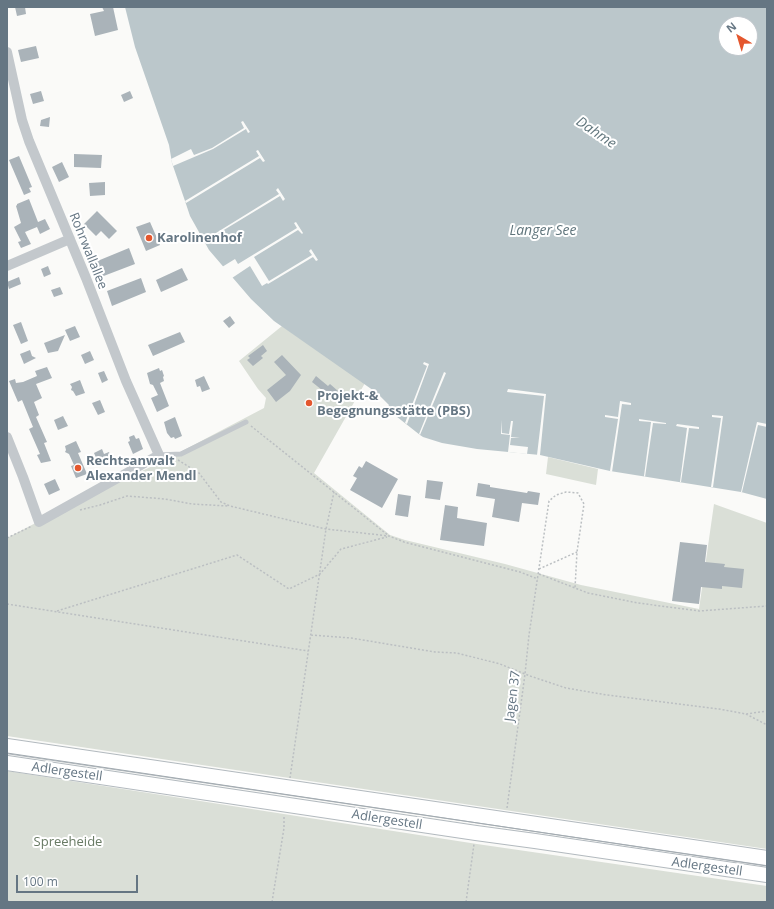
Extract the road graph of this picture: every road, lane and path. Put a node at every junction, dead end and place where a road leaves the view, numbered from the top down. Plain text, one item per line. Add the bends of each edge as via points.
1 (7, 52) edge
2 (70, 239) junction
3 (7, 266) edge
4 (246, 422) joint
5 (7, 437) edge
6 (159, 455) junction
7 (176, 460) dead end
8 (334, 492) junction
9 (230, 506) junction
10 (66, 507) junction
11 (39, 522) junction
12 (326, 529) junction
13 (389, 536) junction
14 (7, 538) edge
15 (577, 552) junction
16 (539, 569) junction
17 (320, 574) junction
18 (539, 574) junction
19 (538, 579) junction
20 (575, 588) junction
21 (7, 604) edge
22 (767, 606) edge
23 (57, 612) junction
24 (311, 635) junction
25 (308, 651) junction
26 (525, 674) junction
27 (767, 707) edge
28 (766, 711) edge
29 (746, 714) junction
30 (767, 724) edge
31 (7, 746) edge
32 (7, 763) edge
33 (288, 788) junction
34 (284, 811) dead end
35 (504, 828) junction
36 (475, 840) dead end
37 (767, 858) edge
38 (767, 875) edge
39 (7, 901) edge
40 (13, 902) edge
41 (272, 902) edge
42 (466, 902) edge

1 - 2 street, Rohrwallallee via 22,120
2 - 3 street
2 - 6 street, Rohrwallallee via 126,381
4 - 6 lane via 181,454
4 - 8 path
5 - 11 street
6 - 10 street
7 - 9 path via 199,473 221,502
8 - 12 path
8 - 13 path
9 - 10 path via 127,496 78,510
9 - 12 path
10 - 11 street
11 - 14 path
12 - 13 path
12 - 17 path
13 - 17 path via 341,549
13 - 19 path
15 - 16 path
15 - 16 path, Jagen 37 via 584,504 578,494 556,494 549,501
15 - 20 path
16 - 18 path, Jagen 37
17 - 23 path via 289,589 237,555
17 - 24 path
18 - 19 path, Jagen 37
18 - 20 path
19 - 26 path, Jagen 37
20 - 22 path via 638,603 699,611
21 - 23 path
23 - 25 path
24 - 25 path
24 - 26 path via 457,653 500,664
25 - 33 path
26 - 29 path via 566,688
26 - 35 path, Jagen 37
27 - 28 path
28 - 29 path
29 - 30 path
31 - 33 main road, Adlergestell
32 - 35 main road, Adlergestell via 468,832
33 - 35 main road, Adlergestell
34 - 41 path via 284,828
35 - 37 main road, Adlergestell
35 - 38 main road, Adlergestell
36 - 42 path
39 - 40 path

